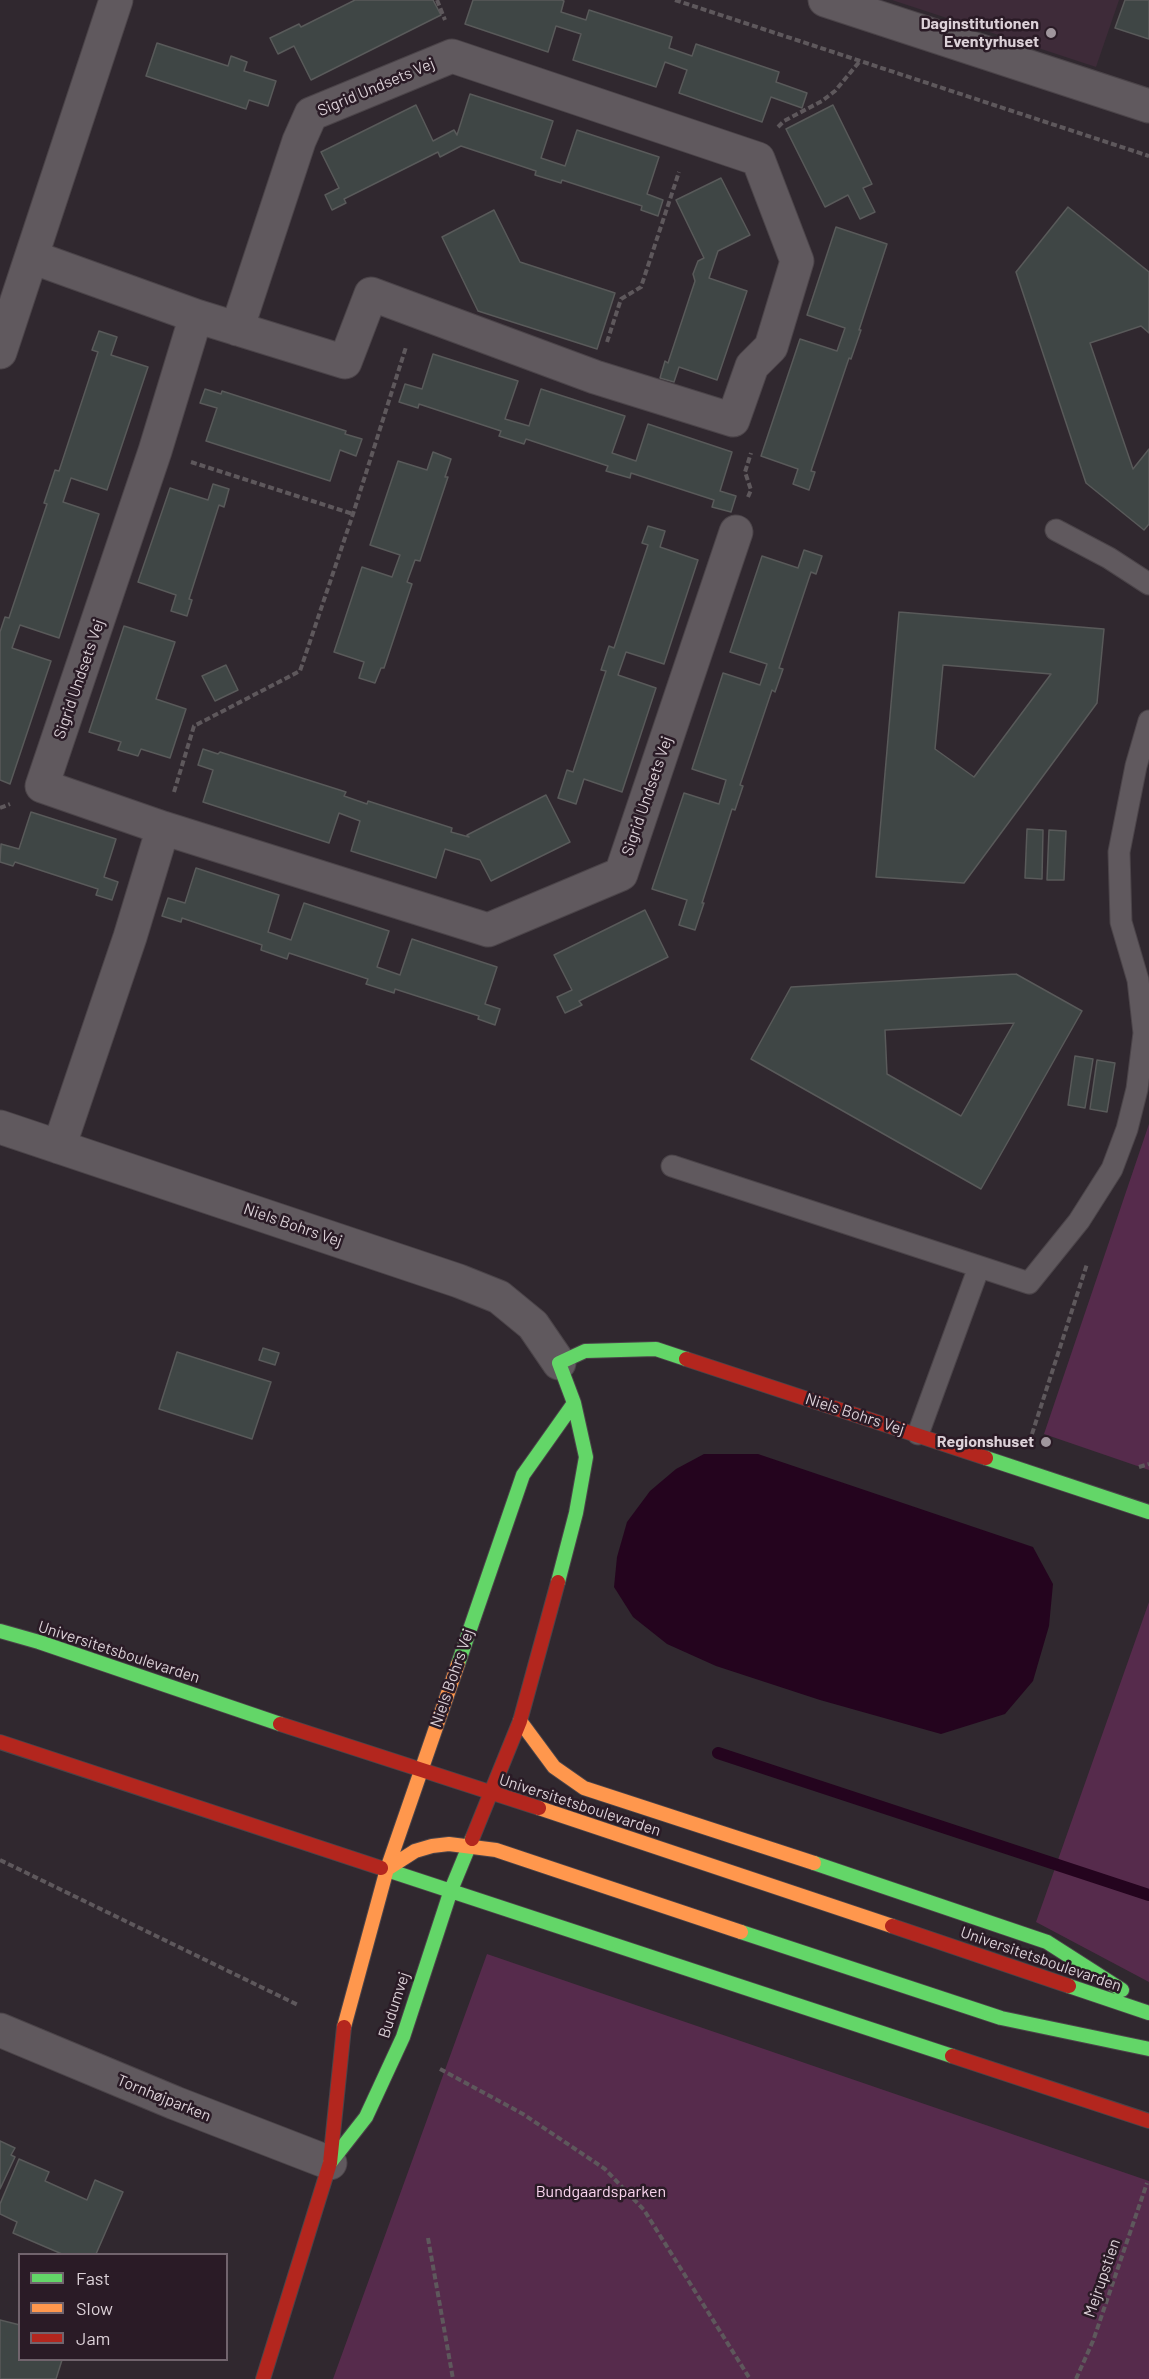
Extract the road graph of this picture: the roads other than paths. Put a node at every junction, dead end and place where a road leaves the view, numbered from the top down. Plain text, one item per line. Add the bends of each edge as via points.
1 (116, 0) edge
2 (825, 0) edge
3 (1149, 106) edge
4 (32, 257) junction
5 (196, 316) junction
6 (237, 328) junction
7 (0, 352) edge
8 (1056, 530) dead end
9 (736, 532) road end
10 (1149, 584) edge
11 (1149, 721) edge
12 (163, 828) junction
13 (0, 1127) edge
14 (59, 1147) junction
15 (672, 1166) dead end
16 (979, 1267) junction
17 (559, 1363) junction
18 (574, 1403) junction
19 (918, 1434) junction
20 (1149, 1512) edge
21 (0, 1631) edge
22 (520, 1721) junction
23 (0, 1742) edge
24 (420, 1771) junction
25 (491, 1793) junction
26 (401, 1828) joint
27 (468, 1846) junction
28 (387, 1869) junction
29 (451, 1890) junction
30 (1149, 2007) edge
31 (1149, 2013) edge
32 (0, 2030) edge
33 (1149, 2049) edge
34 (1149, 2121) edge
35 (330, 2163) junction
36 (263, 2379) edge

1 - 4 street
2 - 3 street
4 - 5 street
4 - 7 street
5 - 6 street
5 - 12 street, Sigrid Undsets Vej via 155,451 42,786
6 - 6 street, Sigrid Undsets Vej via 345,362 371,294 595,377 733,420 752,366 771,347 797,261 758,159 452,56 311,114
8 - 10 lane
9 - 12 street, Sigrid Undsets Vej via 621,874 488,930
11 - 16 lane via 1119,852 1120,922 1138,980 1144,1033 1137,1089 1126,1129 1112,1168 1079,1221 1029,1283
12 - 14 street
13 - 14 street, Niels Bohrs Vej
14 - 17 street, Niels Bohrs Vej via 499,1297 533,1325
15 - 16 lane
16 - 19 lane
17 - 18 main road, Niels Bohrs Vej
17 - 19 main road, Niels Bohrs Vej via 585,1351 656,1349
18 - 22 main road, Niels Bohrs Vej via 586,1457 576,1513
18 - 24 main road, Niels Bohrs Vej via 523,1475
19 - 20 main road, Niels Bohrs Vej
21 - 24 main road, Universitetsboulevarden
22 - 25 main road, Niels Bohrs Vej
22 - 30 main road via 554,1767 584,1788 1047,1942
23 - 28 main road
24 - 25 main road, Universitetsboulevarden
24 - 26 main road, Niels Bohrs Vej
25 - 27 main road, Niels Bohrs Vej
25 - 31 main road, Universitetsboulevarden
26 - 28 main road, Budumvej
27 - 28 main road via 432,1846 415,1851
27 - 29 main road, Budumvej
27 - 33 main road via 496,1850 1001,2018
28 - 29 main road
28 - 35 main road, Budumvej via 345,2021
29 - 34 main road
29 - 35 main road, Budumvej via 403,2037 366,2117
32 - 35 street, Tornhøjparken
35 - 36 main road, Budumvej

